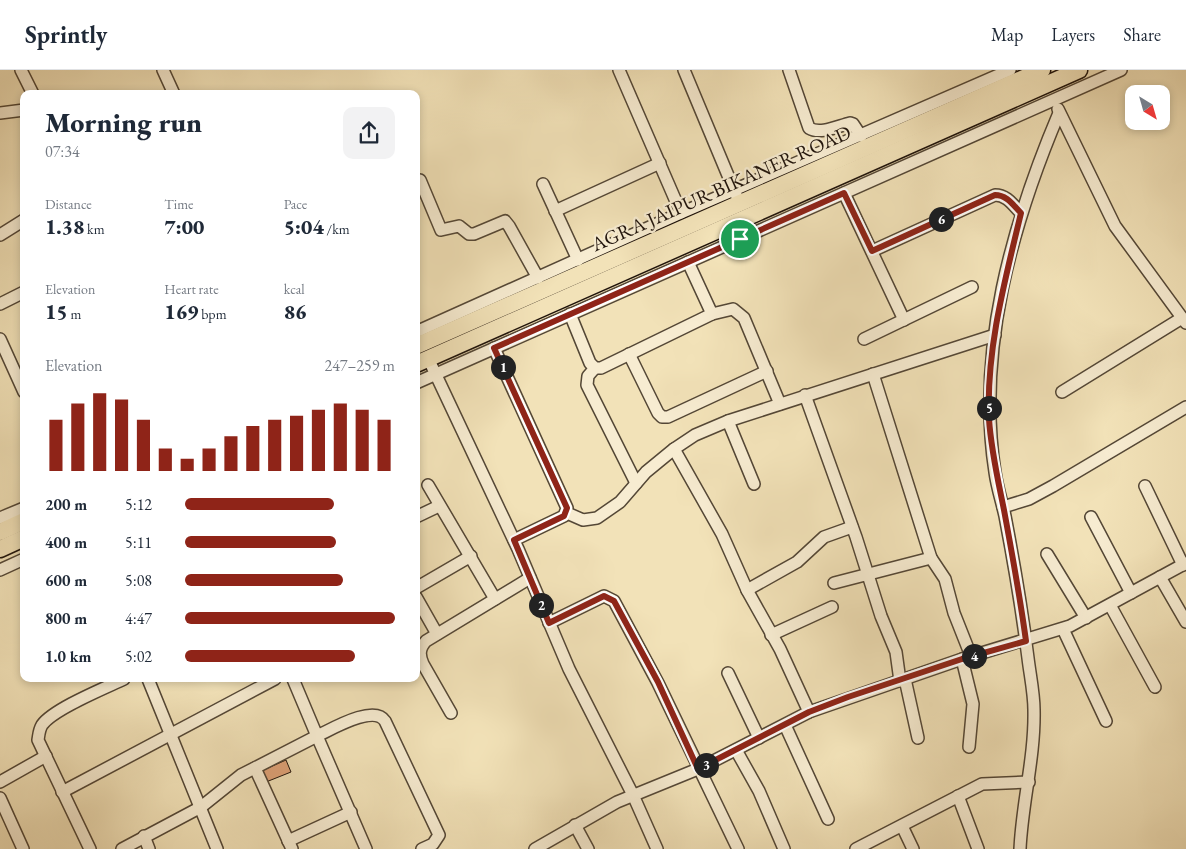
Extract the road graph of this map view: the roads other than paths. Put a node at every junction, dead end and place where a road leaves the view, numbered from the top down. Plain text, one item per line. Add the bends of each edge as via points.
1 (21, 70) edge
2 (163, 70) edge
3 (620, 70) edge
4 (684, 70) edge
5 (789, 70) edge
6 (1010, 70) edge
7 (1079, 70) edge
8 (1122, 70) edge
9 (1044, 75) edge
10 (30, 90) edge
11 (173, 90) edge
12 (1054, 101) junction
13 (20, 110) edge
14 (0, 113) edge
15 (1059, 113) junction
16 (861, 136) junction
17 (660, 163) junction
18 (420, 180) dead end
19 (543, 184) dead end
20 (844, 193) junction
21 (737, 197) junction
22 (555, 211) junction
23 (682, 213) junction
24 (1021, 213) junction
25 (20, 222) edge
26 (0, 235) edge
27 (872, 251) junction
28 (578, 260) junction
29 (688, 262) junction
30 (538, 278) junction
31 (972, 286) dead end
32 (20, 294) edge
33 (0, 304) edge
34 (570, 314) junction
35 (712, 314) junction
36 (904, 320) junction
37 (1184, 321) edge
38 (420, 330) edge
39 (995, 335) junction
40 (0, 339) edge
41 (864, 339) dead end
42 (420, 344) edge
43 (494, 348) junction
44 (629, 354) junction
45 (422, 361) edge
46 (595, 368) junction
47 (767, 371) junction
48 (20, 372) edge
49 (436, 374) junction
50 (873, 374) junction
51 (420, 381) edge
52 (1062, 392) dead end
53 (805, 395) junction
54 (780, 404) junction
55 (1186, 407) edge
56 (728, 421) junction
57 (674, 449) junction
58 (636, 483) junction
59 (754, 484) dead end
60 (428, 485) dead end
61 (1144, 486) dead end
62 (439, 506) junction
63 (1003, 507) junction
64 (20, 510) edge
65 (567, 513) junction
66 (420, 515) edge
67 (1091, 517) dead end
68 (0, 518) edge
69 (20, 523) edge
70 (852, 527) junction
71 (0, 532) edge
72 (20, 540) edge
73 (514, 540) junction
74 (0, 548) edge
75 (1048, 554) dead end
76 (471, 556) junction
77 (931, 558) junction
78 (20, 561) edge
79 (1185, 564) edge
80 (0, 570) edge
81 (868, 575) junction
82 (530, 578) junction
83 (1160, 578) junction
84 (834, 583) dead end
85 (420, 586) edge
86 (746, 590) junction
87 (1131, 593) junction
88 (495, 599) junction
89 (420, 604) edge
90 (1110, 605) junction
91 (832, 607) dead end
92 (1086, 618) junction
93 (1186, 622) edge
94 (549, 623) junction
95 (1064, 628) junction
96 (437, 634) junction
97 (772, 635) junction
98 (1026, 641) junction
99 (967, 658) junction
100 (728, 673) dead end
101 (902, 680) junction
102 (118, 682) edge
103 (149, 682) edge
104 (270, 682) edge
105 (293, 682) edge
106 (1155, 687) dead end
107 (809, 712) junction
108 (450, 713) dead end
109 (1106, 721) dead end
110 (785, 725) junction
111 (171, 736) junction
112 (317, 736) junction
113 (759, 738) junction
114 (918, 738) dead end
115 (969, 747) dead end
116 (736, 750) junction
117 (46, 756) junction
118 (255, 768) junction
119 (698, 769) junction
120 (0, 782) edge
121 (1029, 782) junction
122 (62, 792) junction
123 (634, 795) junction
124 (958, 796) junction
125 (0, 798) edge
126 (201, 807) junction
127 (351, 812) junction
128 (828, 819) dead end
129 (575, 825) junction
130 (902, 826) junction
131 (144, 836) junction
132 (290, 845) edge
133 (861, 848) edge
134 (23, 849) edge
135 (90, 849) edge
136 (122, 849) edge
137 (149, 849) edge
138 (217, 849) edge
139 (366, 849) edge
140 (422, 849) edge
141 (535, 849) edge
142 (588, 849) edge
143 (657, 849) edge
144 (738, 849) edge
145 (784, 849) edge
146 (913, 849) edge
147 (978, 849) edge
148 (1020, 849) edge

1 - 10 street
2 - 11 street
3 - 17 street
4 - 21 street
5 - 16 street via 809,128 814,131 850,123
6 - 16 street
7 - 9 highway, AGRA JAIPUR BIKANER ROAD
8 - 12 street
9 - 12 street
9 - 21 highway, AGRA JAIPUR BIKANER ROAD
9 - 45 highway, AGRA JAIPUR BIKANER ROAD
12 - 15 street
12 - 20 street
13 - 14 street
15 - 24 street
15 - 37 street via 1115,226
16 - 21 street
17 - 22 street
17 - 23 street
18 - 30 street via 441,230 459,226 469,234 504,221
19 - 22 street
20 - 27 street
20 - 29 street
21 - 23 street
21 - 42 highway, AGRA JAIPUR BIKANER ROAD
22 - 28 street
23 - 28 street
24 - 27 street via 1007,198 995,195
24 - 39 street
25 - 26 street
27 - 36 street
28 - 30 street
29 - 34 street
29 - 35 street
30 - 38 street
31 - 36 street
32 - 33 street
34 - 43 street
34 - 46 street
35 - 44 street
35 - 47 street via 726,310 739,312
36 - 41 street
37 - 52 street
39 - 50 street
39 - 63 street via 989,382 989,420
40 - 48 street
43 - 49 street
43 - 65 street
44 - 46 street
44 - 47 street via 662,417
45 - 49 street
46 - 58 street via 588,376 587,385
47 - 54 street
49 - 51 street
49 - 73 street
50 - 53 street
50 - 77 street
53 - 54 street
53 - 70 street
54 - 56 street
55 - 63 street via 1054,486
56 - 57 street via 695,435
56 - 59 street
57 - 58 street
57 - 86 street via 722,534
58 - 65 street via 620,502 597,518 582,520
60 - 62 street
61 - 79 street
62 - 66 street
62 - 76 street
63 - 98 street
64 - 68 street
65 - 73 street
67 - 87 street
69 - 71 highway
70 - 81 street
70 - 86 street via 824,538 797,562
72 - 74 highway
73 - 82 street
75 - 92 street
76 - 85 street
76 - 88 street
77 - 81 street
77 - 99 street via 945,579
78 - 80 street
79 - 83 street
81 - 84 street
81 - 101 street via 896,652
82 - 88 street
82 - 94 street
83 - 87 street
83 - 93 street
86 - 97 street
87 - 90 street
88 - 96 street
89 - 96 street
90 - 92 street
90 - 106 street
91 - 97 street
92 - 95 street
94 - 119 street via 604,596 614,601 658,682
94 - 123 street
95 - 98 street
95 - 109 street
96 - 108 street via 426,641 420,656
97 - 107 street
98 - 99 street
98 - 121 street via 1034,710
99 - 101 street
99 - 115 street via 973,704
100 - 113 street
101 - 107 street
101 - 114 street
102 - 117 street via 43,723 38,740
103 - 111 street
104 - 111 street
105 - 112 street
107 - 110 street
110 - 113 street
110 - 128 street
111 - 122 street
111 - 126 street
112 - 118 street
112 - 127 street
112 - 140 street via 352,720 377,714 382,716 439,835 433,844
113 - 116 street
116 - 119 street
116 - 145 street via 760,791
117 - 120 street
117 - 122 street
118 - 126 street
118 - 132 street
119 - 123 street
119 - 144 street
121 - 124 street via 982,784
121 - 148 street
122 - 135 street
123 - 129 street
123 - 143 street
124 - 130 street
124 - 147 street
125 - 134 street
126 - 131 street
126 - 138 street
127 - 132 street
127 - 139 street
129 - 141 street
129 - 142 street
130 - 133 street
130 - 146 street
131 - 136 street
131 - 137 street

